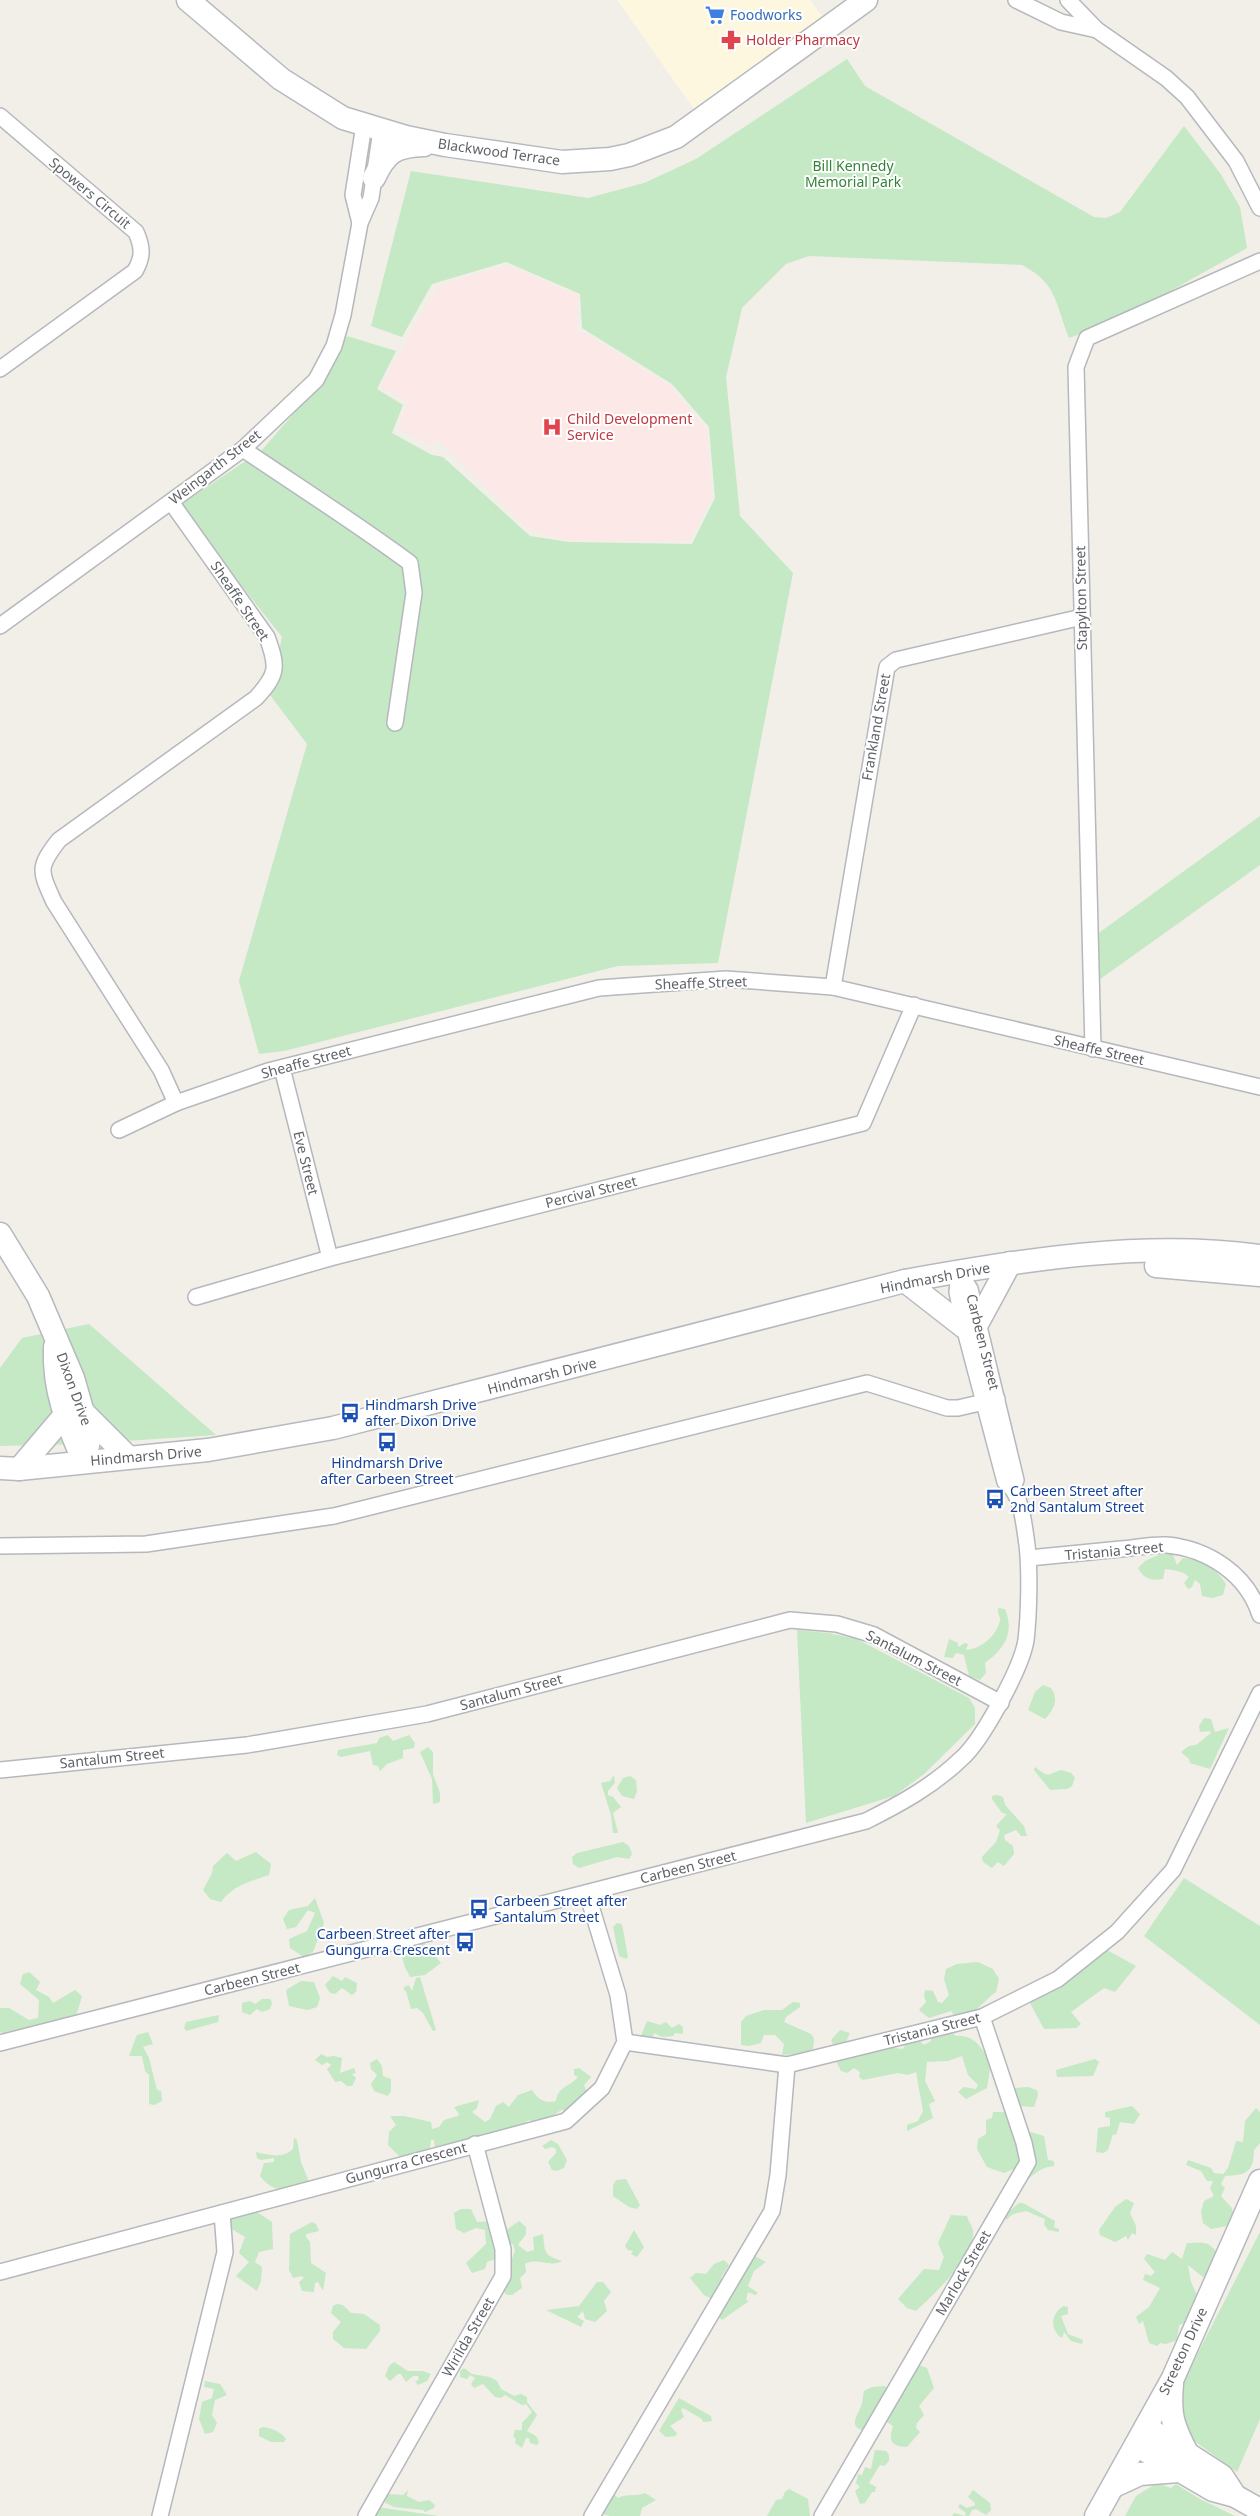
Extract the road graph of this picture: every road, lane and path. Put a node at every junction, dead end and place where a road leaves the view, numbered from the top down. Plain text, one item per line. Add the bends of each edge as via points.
1 (188, 0) edge
2 (866, 0) edge
3 (1016, 0) edge
4 (1068, 0) edge
5 (1097, 30) junction
6 (0, 116) edge
7 (373, 127) junction
8 (445, 145) junction
9 (374, 178) junction
10 (1260, 208) edge
11 (360, 223) junction
12 (1260, 261) edge
13 (0, 369) edge
14 (243, 449) junction
15 (171, 502) junction
16 (1082, 617) junction
17 (2, 622) edge
18 (395, 723) dead end
19 (833, 987) junction
20 (914, 1006) junction
21 (1092, 1049) junction
22 (282, 1068) junction
23 (1260, 1087) edge
24 (176, 1103) junction
25 (119, 1130) dead end
26 (0, 1234) edge
27 (330, 1258) junction
28 (1259, 1260) edge
29 (1010, 1263) junction
30 (959, 1272) junction
31 (906, 1282) junction
32 (196, 1298) dead end
33 (971, 1325) junction
34 (990, 1400) junction
35 (74, 1415) junction
36 (128, 1457) junction
37 (84, 1462) junction
38 (9, 1469) edge
39 (0, 1546) edge
40 (1028, 1558) junction
41 (1260, 1615) edge
42 (1260, 1693) edge
43 (1001, 1703) junction
44 (0, 1770) edge
45 (587, 1892) junction
46 (982, 2017) junction
47 (625, 2042) junction
48 (0, 2043) edge
49 (787, 2064) junction
50 (475, 2144) junction
51 (1260, 2181) edge
52 (222, 2213) junction
53 (0, 2272) edge
54 (1172, 2378) junction
55 (1141, 2436) junction
56 (1183, 2462) junction
57 (1114, 2486) junction
58 (1260, 2510) edge
59 (160, 2516) edge
60 (366, 2516) edge
61 (592, 2516) edge
62 (822, 2516) edge
63 (1096, 2516) edge

1 - 7 main road, Blackwood Terrace via 281,79 343,118
2 - 8 main road, Blackwood Terrace via 676,137 652,148 610,159 562,162
3 - 5 street via 1061,22
4 - 5 street
5 - 10 street via 1166,78 1187,97 1236,161
6 - 13 street, Spowers Circuit via 136,232 141,242 142,258 135,271
7 - 8 main road, Blackwood Terrace
7 - 9 street, Weingarth Street
7 - 11 street, Weingarth Street via 353,195
8 - 9 main road via 404,146 383,160
9 - 11 street, Weingarth Street via 371,198
11 - 14 street, Weingarth Street via 334,346 316,380
12 - 16 street, Stapylton Street via 1086,338 1076,367
14 - 15 street, Weingarth Street
14 - 18 street via 410,563 414,593
15 - 17 street, Weingarth Street
15 - 24 street, Sheaffe Street via 267,637 275,660 271,682 256,698 59,840 44,859 42,876 54,902 161,1070
16 - 19 street, Frankland Street via 896,660 887,667
16 - 21 street, Stapylton Street
19 - 20 street, Sheaffe Street
19 - 22 street, Sheaffe Street via 726,979 599,988
20 - 21 street, Sheaffe Street
20 - 27 street, Percival Street via 864,1124
21 - 23 street, Sheaffe Street
22 - 24 street, Sheaffe Street
22 - 27 street, Eve Street
24 - 25 street, Sheaffe Street
26 - 35 main road, Dixon Drive via 38,1296 55,1339 54,1371
27 - 32 street, Percival Street
28 - 29 main road, Hindmarsh Drive via 1142,1252
29 - 30 main road, Hindmarsh Drive
29 - 33 main road
30 - 31 main road, Hindmarsh Drive
30 - 33 street, Carbeen Street via 970,1289
31 - 33 main road
31 - 36 main road, Hindmarsh Drive via 333,1428 254,1444
33 - 34 street, Carbeen Street
34 - 39 street via 947,1408 867,1383 334,1516 146,1544
34 - 40 street, Carbeen Street via 1016,1480 1013,1487
35 - 36 main road
35 - 37 main road, Dixon Drive via 90,1438
35 - 38 main road
36 - 37 main road, Hindmarsh Drive
37 - 38 main road, Hindmarsh Drive
40 - 41 street, Tristania Street via 1165,1545 1190,1549 1210,1557 1236,1576 1256,1603
40 - 43 street, Carbeen Street via 1026,1641
42 - 46 street, Tristania Street via 1173,1870 1118,1932 1058,1979
43 - 44 street, Santalum Street via 874,1635 837,1624 790,1620 427,1714 247,1745
43 - 45 street, Carbeen Street via 963,1758 916,1796 866,1821
45 - 47 street via 618,1995
45 - 48 street, Carbeen Street
46 - 49 street, Tristania Street
46 - 62 street, Marlock Street via 1028,2162
47 - 49 street, Tristania Street
47 - 50 street, Gungurra Crescent via 602,2088 566,2121
49 - 61 street via 772,2211
50 - 52 street, Gungurra Crescent
50 - 60 street, Wirilda Street via 503,2250 503,2276
51 - 54 main road, Streeton Drive
52 - 53 street, Gungurra Crescent
52 - 59 street via 225,2252
54 - 55 main road, Streeton Drive
54 - 56 main road via 1173,2427
55 - 56 main road
55 - 57 main road, Streeton Drive
56 - 57 main road via 1140,2474
56 - 58 main road via 1222,2476 1235,2496
57 - 63 main road, Streeton Drive

